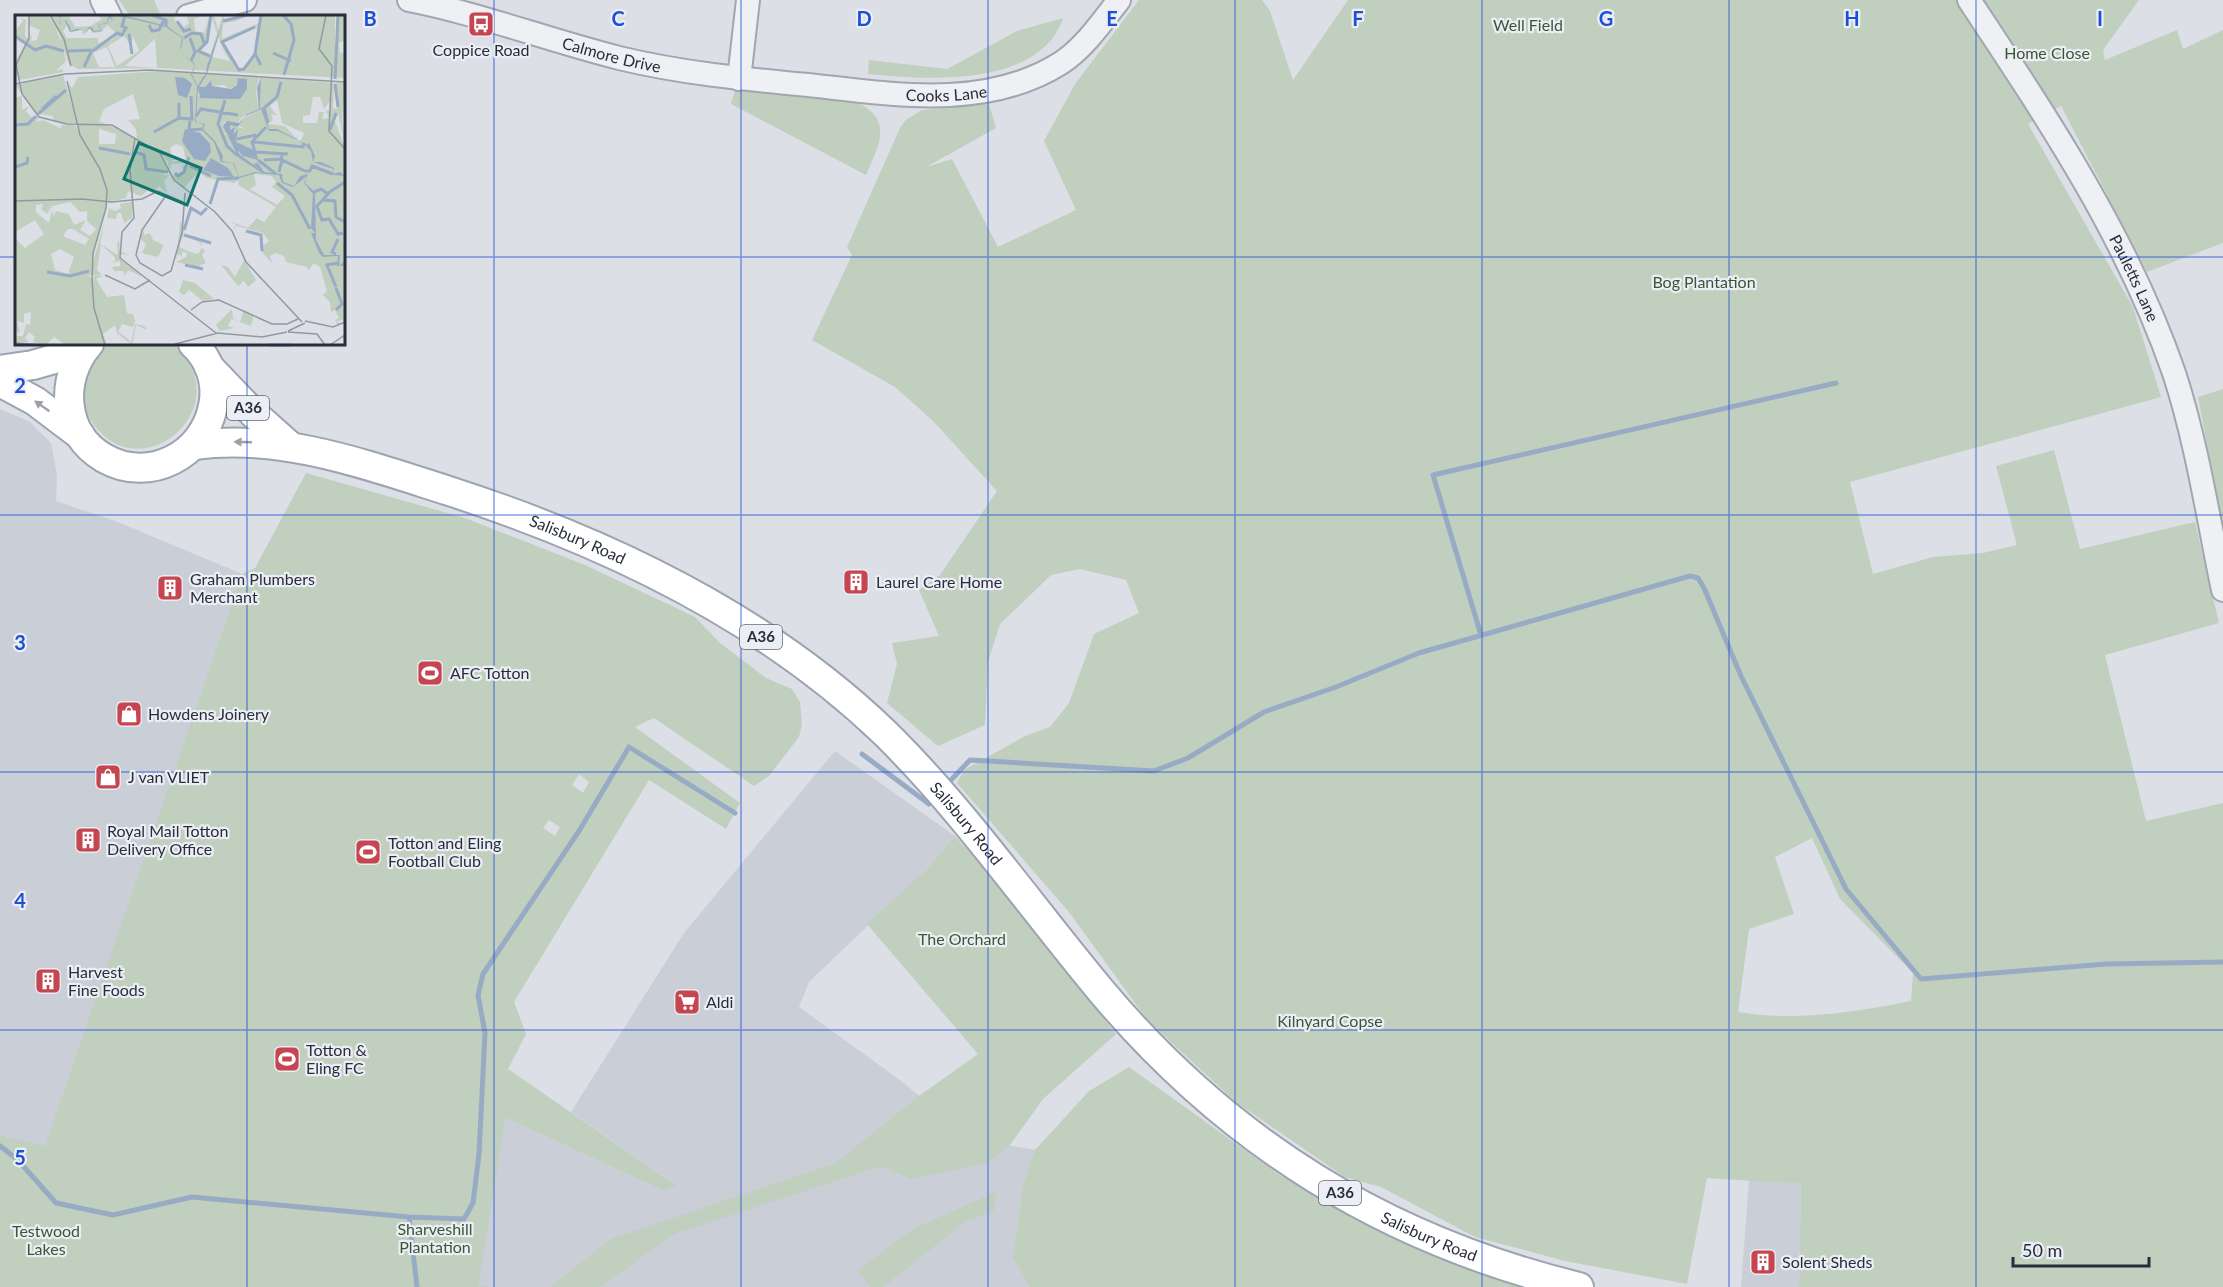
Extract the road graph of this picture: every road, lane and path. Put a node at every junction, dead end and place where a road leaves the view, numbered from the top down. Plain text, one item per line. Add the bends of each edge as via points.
1 (102, 0) edge
2 (244, 0) edge
3 (409, 0) edge
4 (748, 0) edge
5 (1119, 0) edge
6 (1969, 0) edge
7 (110, 15) edge
8 (192, 15) edge
9 (739, 79) junction
10 (86, 347) edge
11 (199, 350) edge
12 (0, 370) edge
13 (0, 382) edge
14 (80, 435) junction
15 (195, 445) junction
16 (290, 446) junction
17 (2223, 590) edge
18 (1579, 1287) edge

1 - 7 street
2 - 8 street
3 - 9 street, Calmore Drive via 480,16 619,58
4 - 9 street
5 - 9 street, Cooks Lane via 1083,44 1062,62 994,90 900,95
6 - 17 street, Pauletts Lane via 2055,130 2112,230 2149,309 2184,406
10 - 12 main road via 44,363
10 - 14 main road via 74,367 69,393 72,419
11 - 15 main road via 214,384 212,416
11 - 16 main road, Salisbury Road / A36 via 254,414
14 -> 13 main road via 35,401
14 - 15 main road via 104,458 124,466 146,468 172,461
16 -> 15 main road, Salisbury Road / A36 via 217,442
16 - 18 main road, Salisbury Road / A36 via 408,478 555,528 688,592 787,653 851,703 921,771 1110,1001 1234,1124 1291,1164 1397,1224 1472,1257

